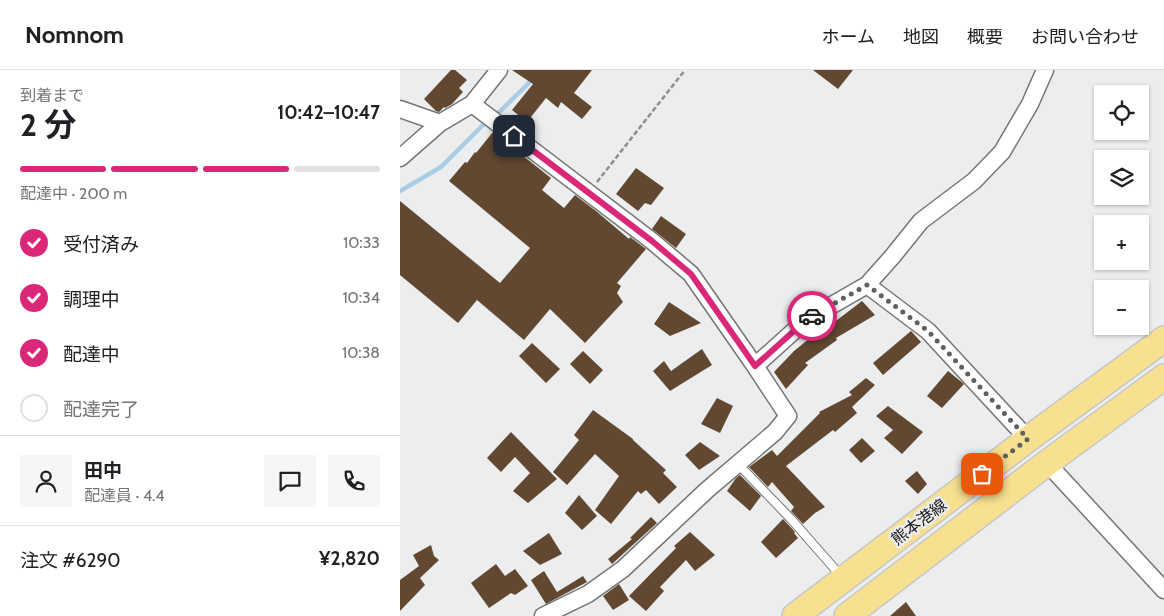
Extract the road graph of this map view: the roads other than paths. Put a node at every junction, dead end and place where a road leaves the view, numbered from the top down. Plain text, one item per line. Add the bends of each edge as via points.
1 (499, 70) edge
2 (1045, 70) edge
3 (472, 104) junction
4 (400, 109) edge
5 (440, 123) junction
6 (400, 158) edge
7 (867, 285) junction
8 (1164, 339) edge
9 (755, 366) junction
10 (1164, 377) edge
11 (1028, 439) junction
12 (1047, 463) junction
13 (738, 464) junction
14 (844, 579) junction
15 (1164, 590) edge
16 (544, 616) edge
17 (795, 616) edge
18 (848, 616) edge

1 - 3 street
2 - 7 street via 1030,104 1002,152 974,181 920,221
3 - 5 street
3 - 9 street via 691,274
4 - 5 street
5 - 6 street
7 - 9 street via 806,320
7 - 11 street via 928,331
8 - 11 main road, 熊本港線
9 - 13 street via 788,416 775,432
10 - 12 main road, 熊本港線
11 - 14 main road, 熊本港線
12 - 15 street
12 - 18 main road, 熊本港線
13 - 14 lane
13 - 16 street via 623,569 588,594
14 - 17 main road, 熊本港線

